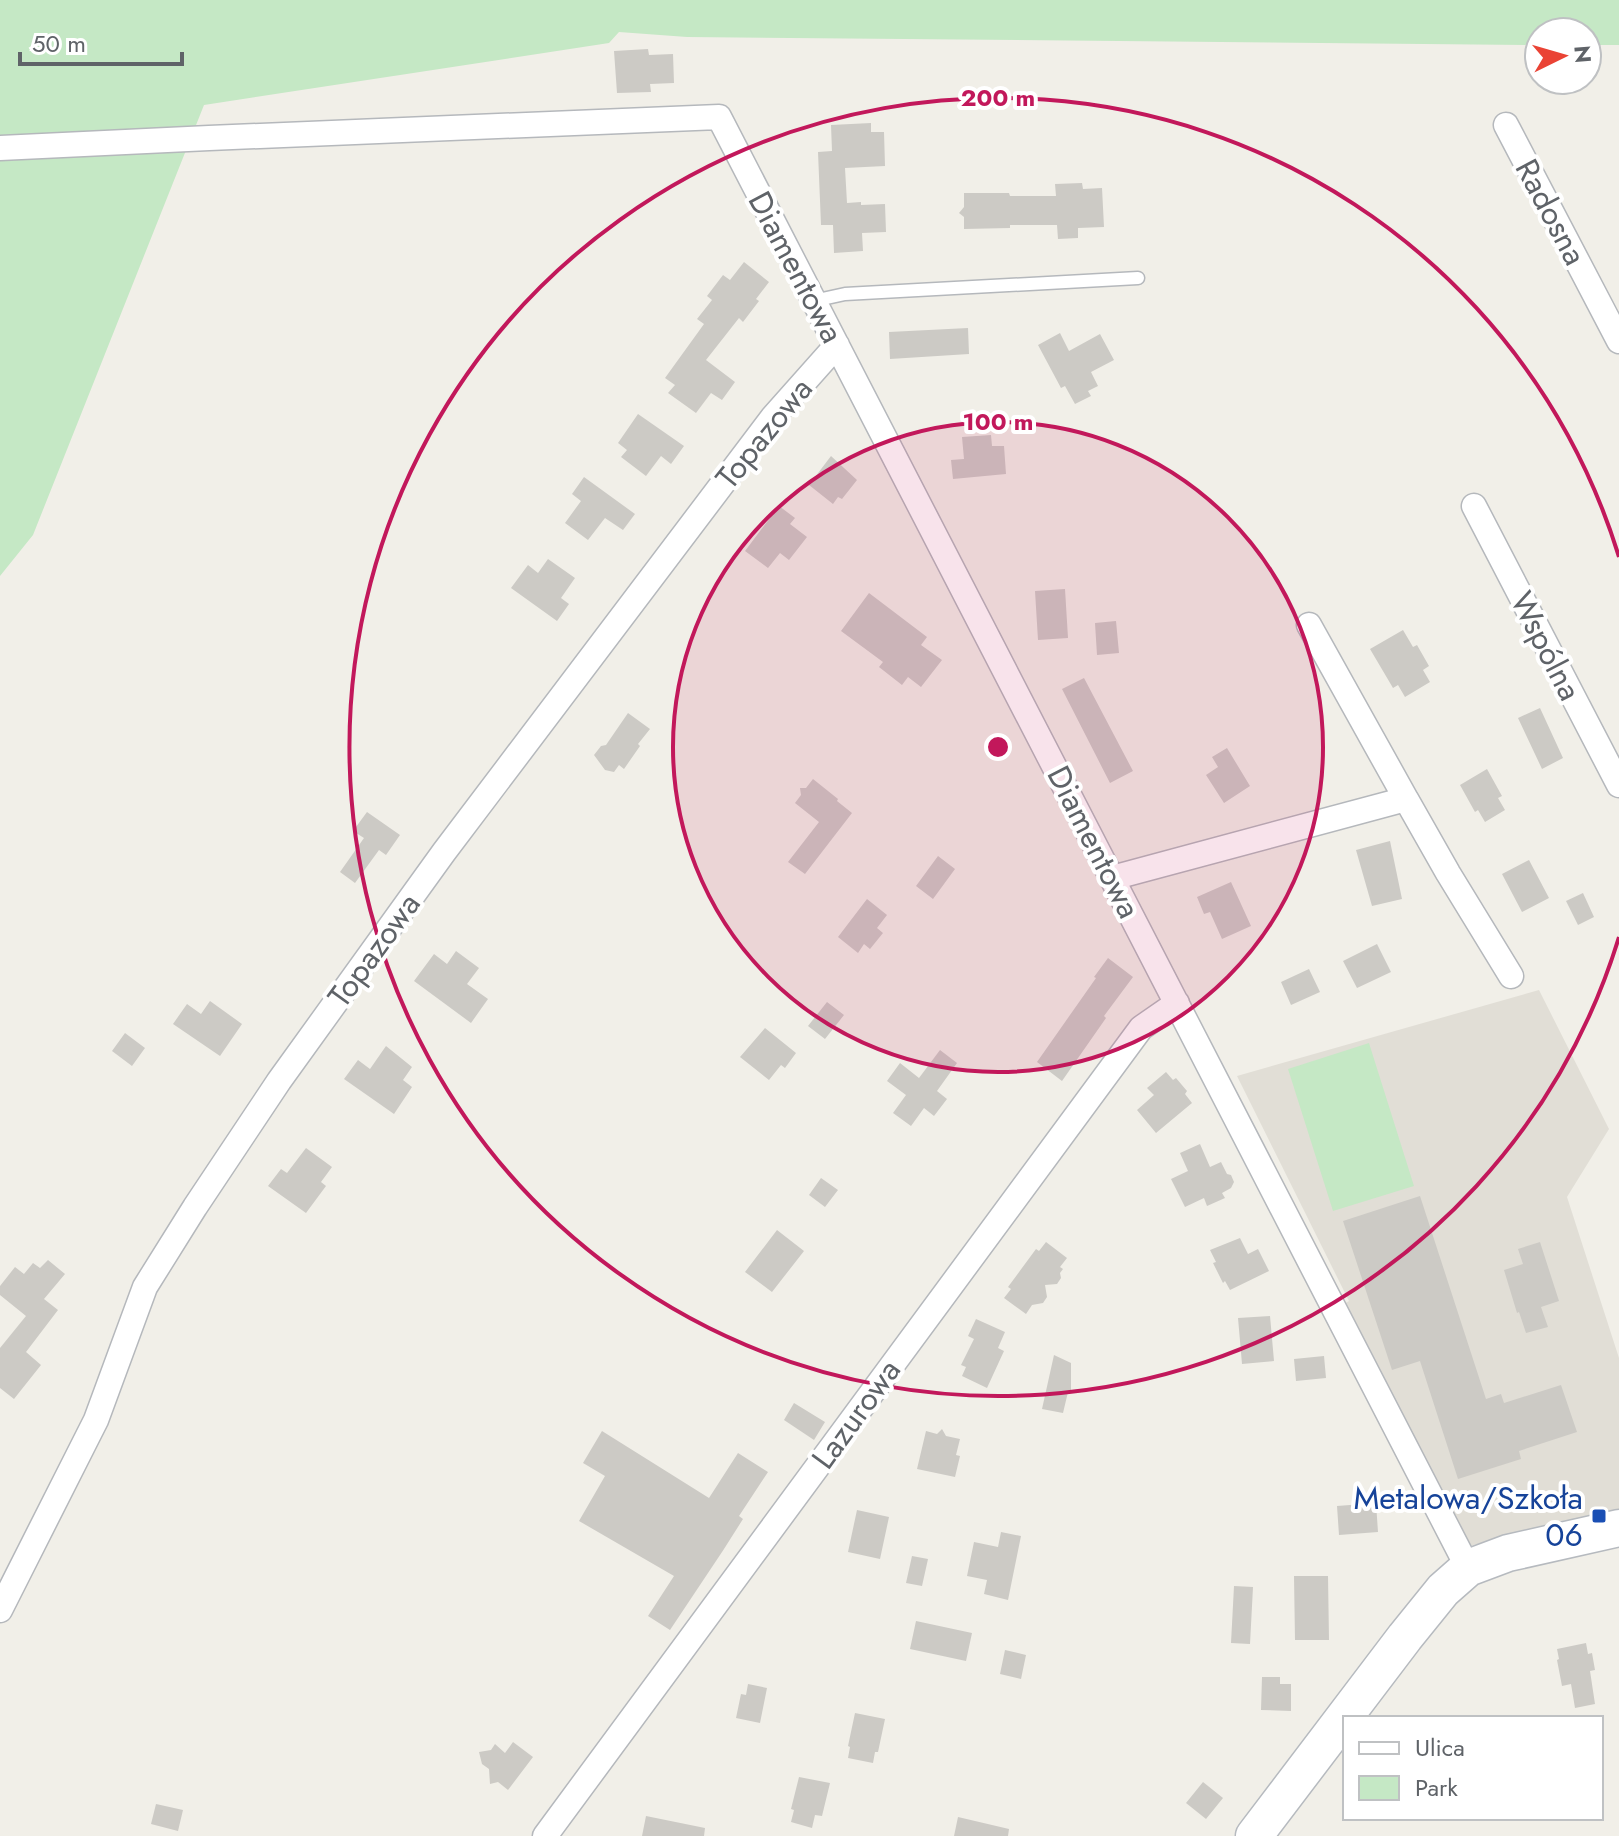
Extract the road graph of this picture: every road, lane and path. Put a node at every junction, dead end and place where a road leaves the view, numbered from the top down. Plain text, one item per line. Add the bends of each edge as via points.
1 (1506, 125) dead end
2 (0, 148) edge
3 (1138, 278) dead end
4 (813, 301) junction
5 (1619, 341) edge
6 (837, 345) junction
7 (1474, 506) dead end
8 (1309, 625) dead end
9 (1619, 785) edge
10 (1406, 799) junction
11 (1112, 878) junction
12 (1511, 976) dead end
13 (1177, 1003) junction
14 (1617, 1537) edge
15 (1468, 1568) junction
16 (0, 1610) edge
17 (1345, 1716) edge
18 (1343, 1719) edge
19 (545, 1836) edge
20 (1254, 1836) edge

1 - 5 street, Radosna
2 - 4 street, Diamentowa via 719,117
3 - 4 lane via 845,294
4 - 6 street, Diamentowa
6 - 11 street, Diamentowa
6 - 16 street, Topazowa via 773,417 444,852 195,1207 145,1287 96,1420
7 - 9 street, Wspólna
8 - 10 street
10 - 11 street
10 - 12 street
11 - 13 street, Diamentowa
13 - 15 street, Diamentowa
13 - 19 street, Lazurowa via 1141,1028
14 - 15 street via 1508,1553
15 - 17 street via 1443,1590
18 - 20 street

